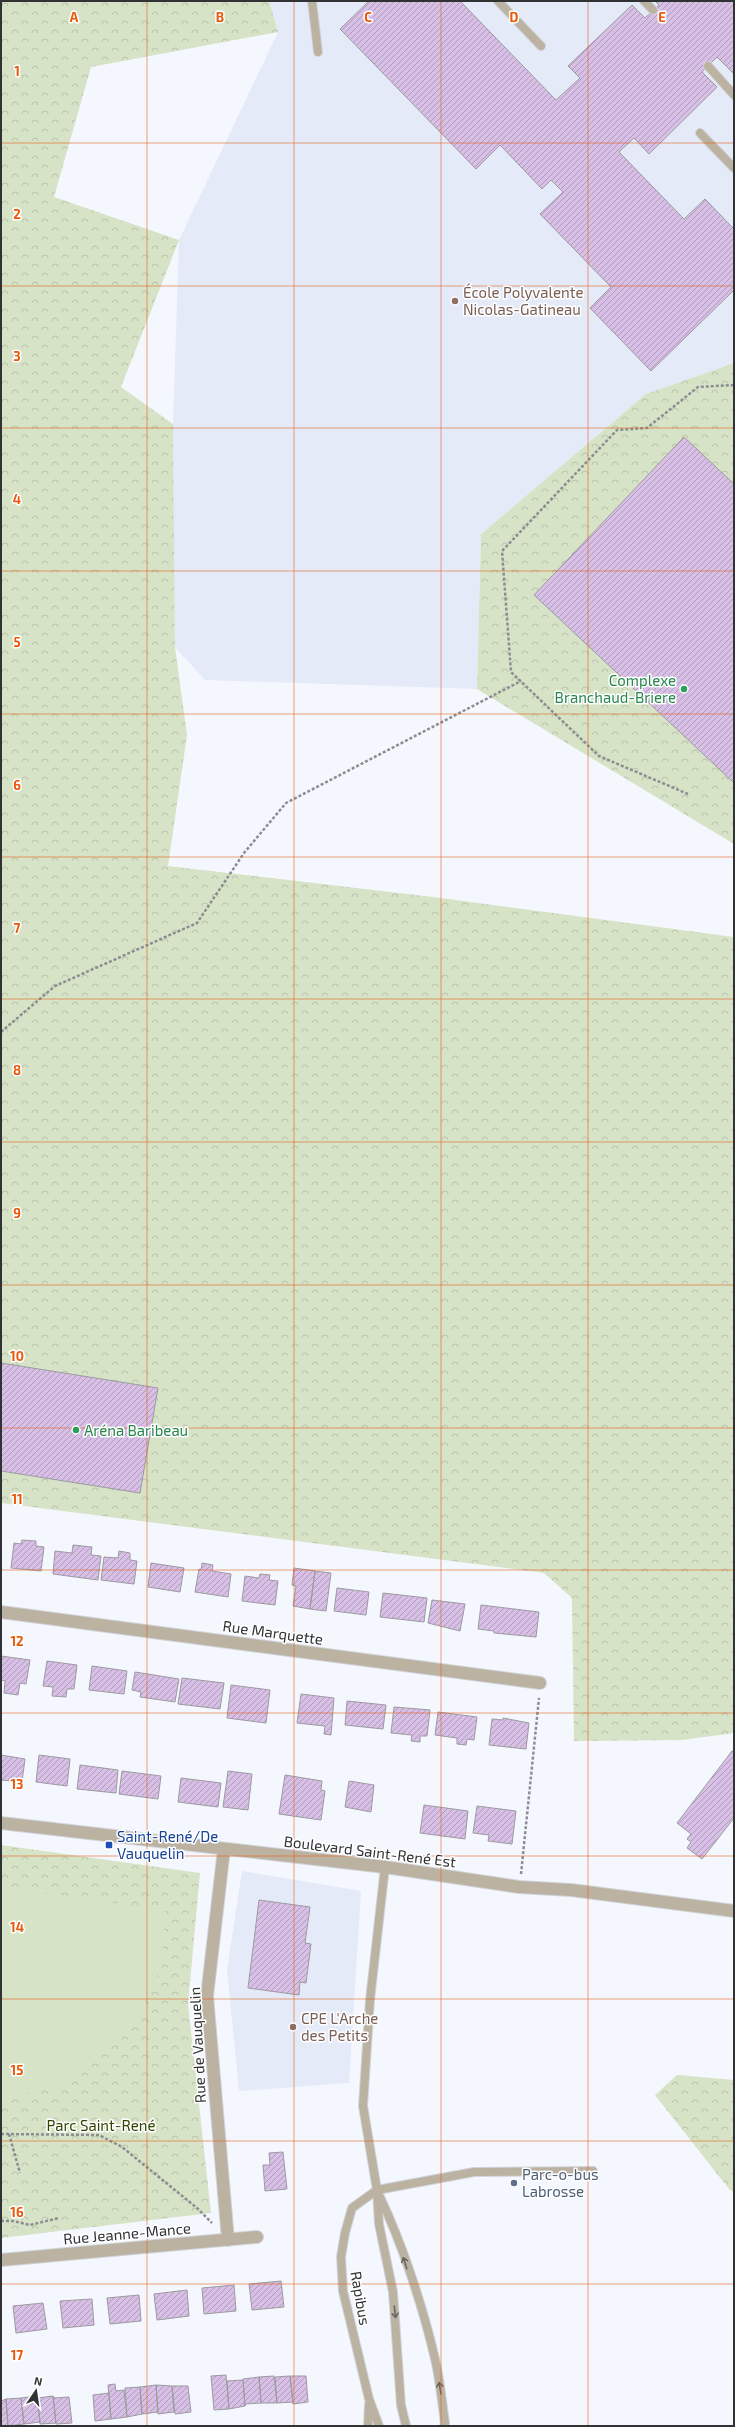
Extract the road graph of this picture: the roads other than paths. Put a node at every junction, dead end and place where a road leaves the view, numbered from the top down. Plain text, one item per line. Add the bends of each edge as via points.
1 (312, 1) edge
2 (498, 1) edge
3 (644, 1) edge
4 (653, 10) dead end
5 (541, 46) dead end
6 (318, 52) dead end
7 (708, 66) dead end
8 (734, 95) edge
9 (700, 133) dead end
10 (734, 168) edge
11 (1, 1612) edge
12 (540, 1683) road end
13 (1, 1823) edge
14 (224, 1849) junction
15 (386, 1867) junction
16 (734, 1911) edge
17 (593, 2171) dead end
18 (377, 2190) junction
19 (257, 2238) dead end
20 (228, 2240) junction
21 (1, 2260) edge
22 (369, 2399) junction
23 (368, 2426) edge
24 (379, 2426) edge
25 (406, 2426) edge
26 (444, 2426) edge

1 - 6 lane
2 - 5 lane
3 - 4 lane
7 - 8 lane
9 - 10 lane
11 - 12 street, Rue Marquette
13 - 14 street, Boulevard Saint-René Est
14 - 15 street, Boulevard Saint-René Est
14 - 20 street, Rue de Vauquelin via 207,1996
15 - 16 street, Boulevard Saint-René Est via 518,1887 571,1890
15 - 18 lane via 370,2000 363,2106
17 - 18 lane via 474,2172
18 - 22 lane, Rapibus via 352,2208 341,2257 343,2291
18 -> 25 lane via 379,2224 393,2292 401,2405
26 -> 18 lane via 436,2361 390,2218
19 - 20 street, Rue Jeanne-Mance
20 - 21 street, Rue Jeanne-Mance
22 - 23 lane, Rapibus
22 - 24 lane, Rapibus

